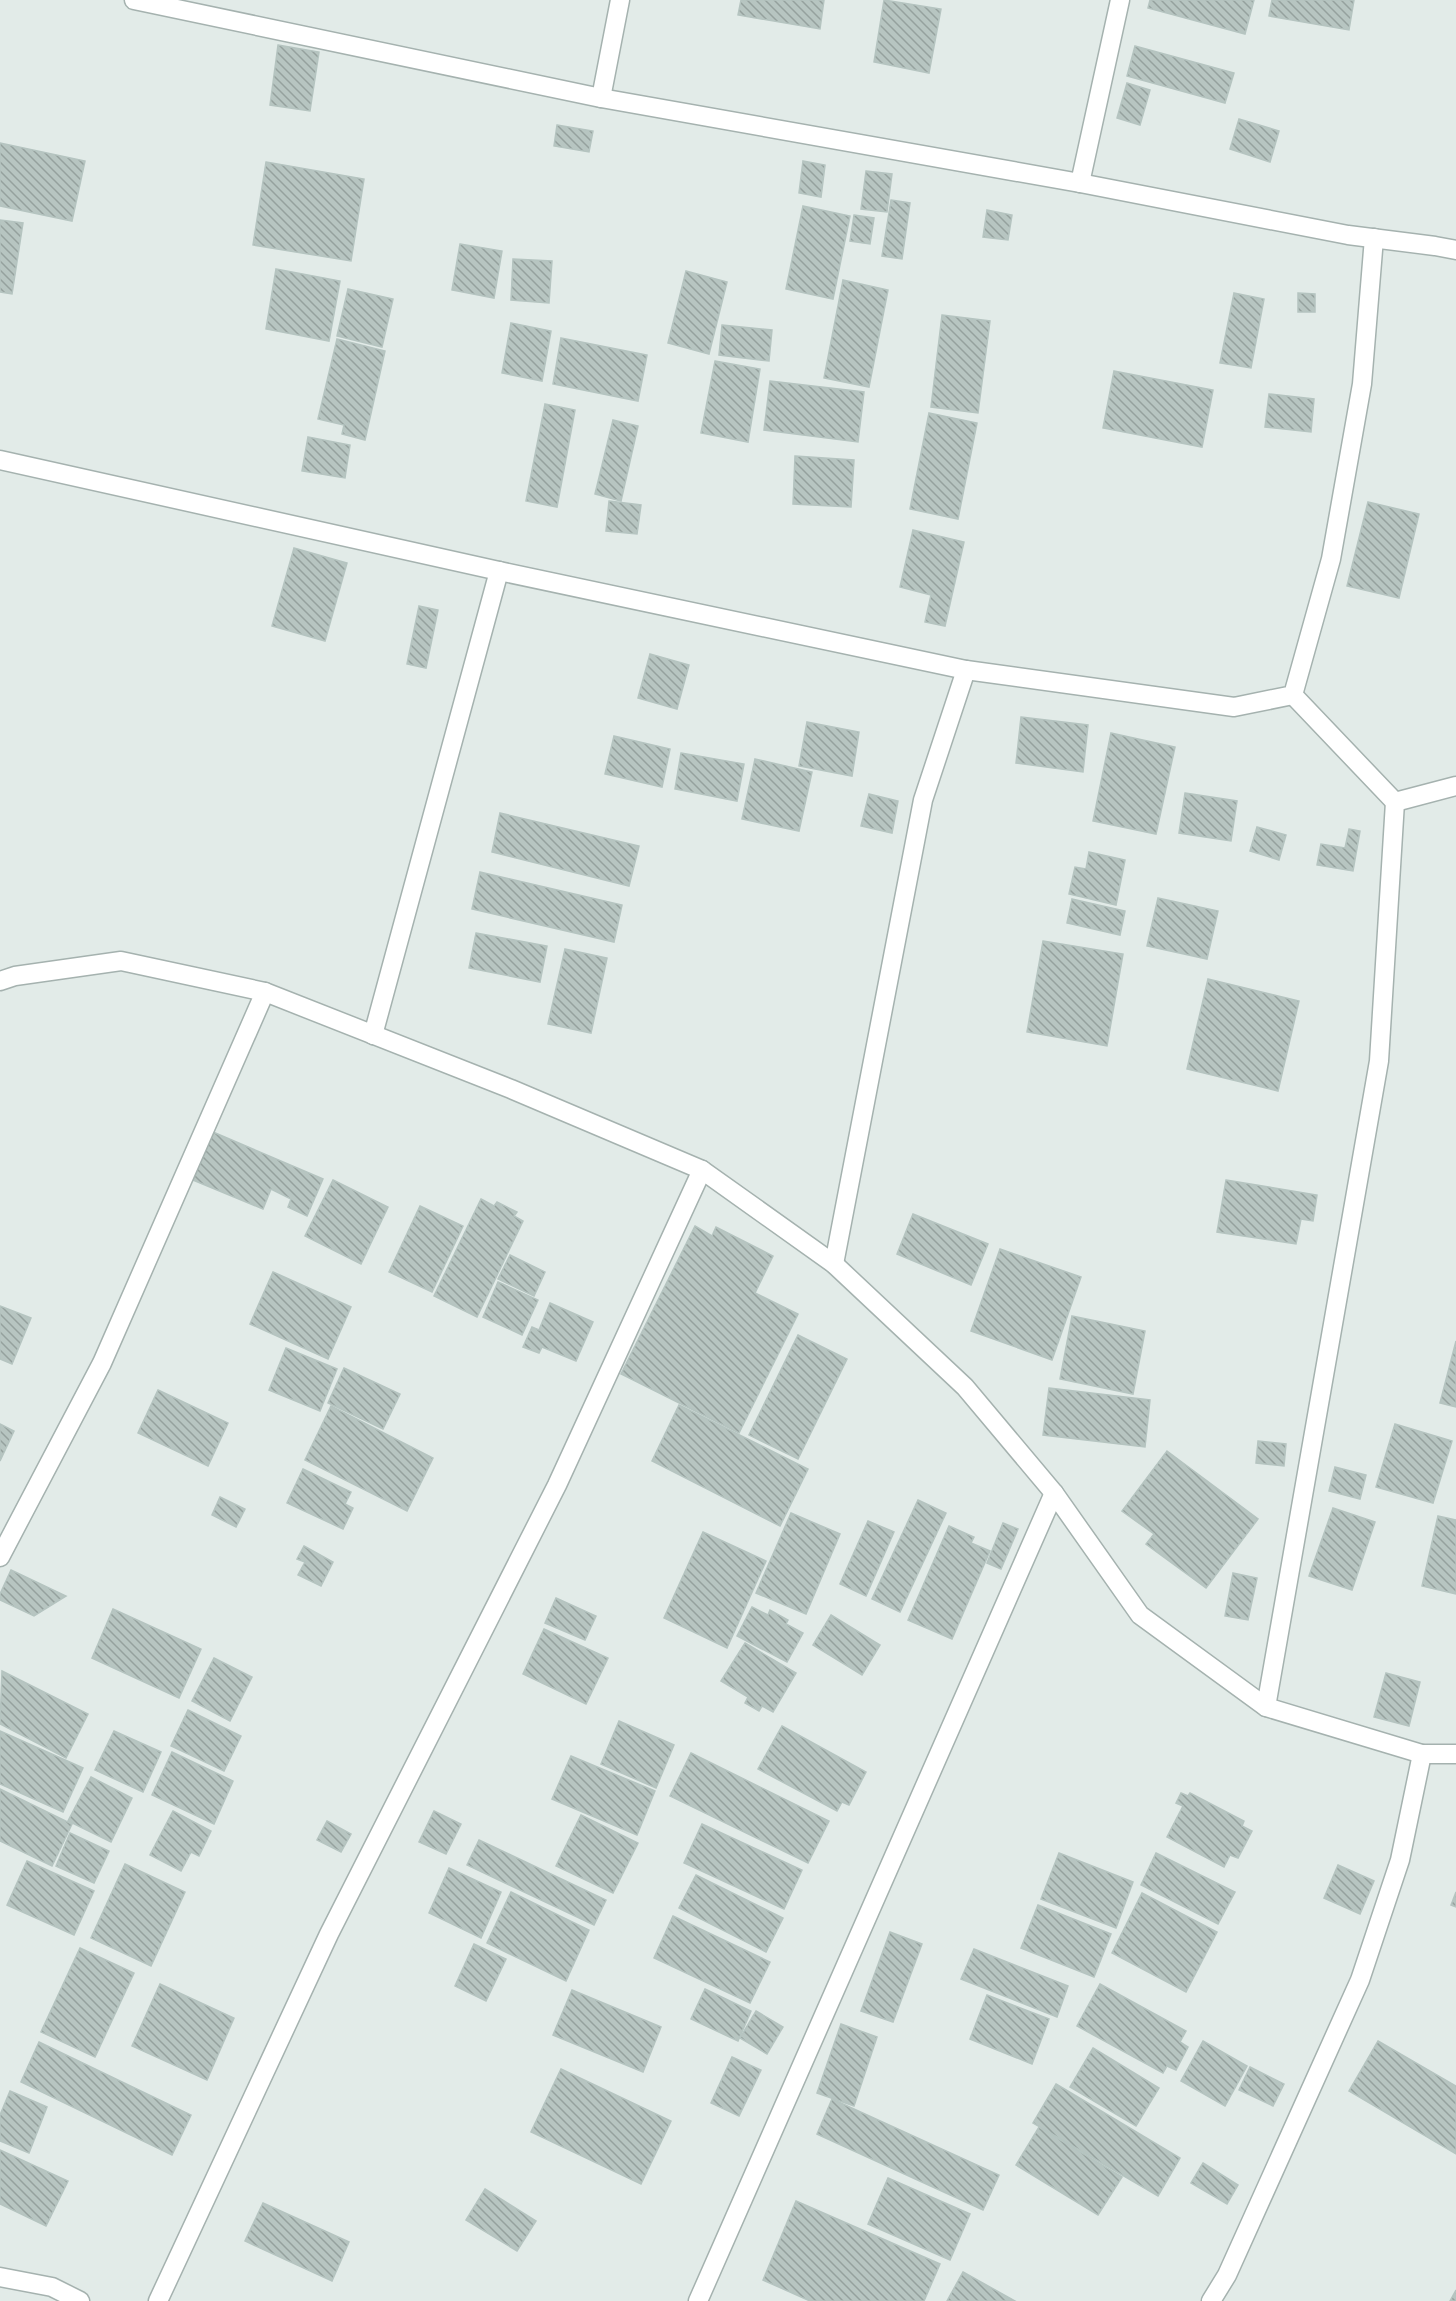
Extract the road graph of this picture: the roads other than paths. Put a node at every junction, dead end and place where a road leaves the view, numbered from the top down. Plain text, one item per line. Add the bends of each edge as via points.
1 (134, 0) edge
2 (620, 0) edge
3 (1120, 0) edge
4 (601, 98) junction
5 (1080, 183) junction
6 (1374, 238) junction
7 (1456, 250) edge
8 (0, 460) edge
9 (499, 571) junction
10 (966, 670) junction
11 (1293, 695) junction
12 (1456, 786) edge
13 (1395, 802) junction
14 (0, 981) edge
15 (265, 992) junction
16 (373, 1035) junction
17 (702, 1170) junction
18 (834, 1264) junction
19 (1054, 1493) junction
20 (0, 1557) edge
21 (1266, 1707) junction
22 (1422, 1754) junction
23 (1456, 1754) edge
24 (0, 2277) edge
25 (80, 2301) edge
26 (158, 2301) edge
27 (698, 2301) edge
28 (1211, 2301) edge

1 - 4 street
2 - 4 street
3 - 5 street
4 - 5 street
5 - 6 street
6 - 7 street
6 - 11 street via 1362,384 1331,559
8 - 9 street
9 - 10 street
9 - 16 street
10 - 11 street via 1233,706
10 - 18 street via 923,800
11 - 13 street
12 - 13 street
13 - 21 street via 1379,1061
14 - 15 street via 121,961
15 - 16 street
15 - 20 street via 102,1363
16 - 17 street
17 - 18 street
17 - 26 street via 557,1485 329,1934
18 - 19 street via 965,1387
19 - 21 street via 1140,1615
19 - 27 street
21 - 22 street
22 - 23 street
22 - 28 street via 1400,1860 1360,1980 1227,2275
24 - 25 street via 52,2287

